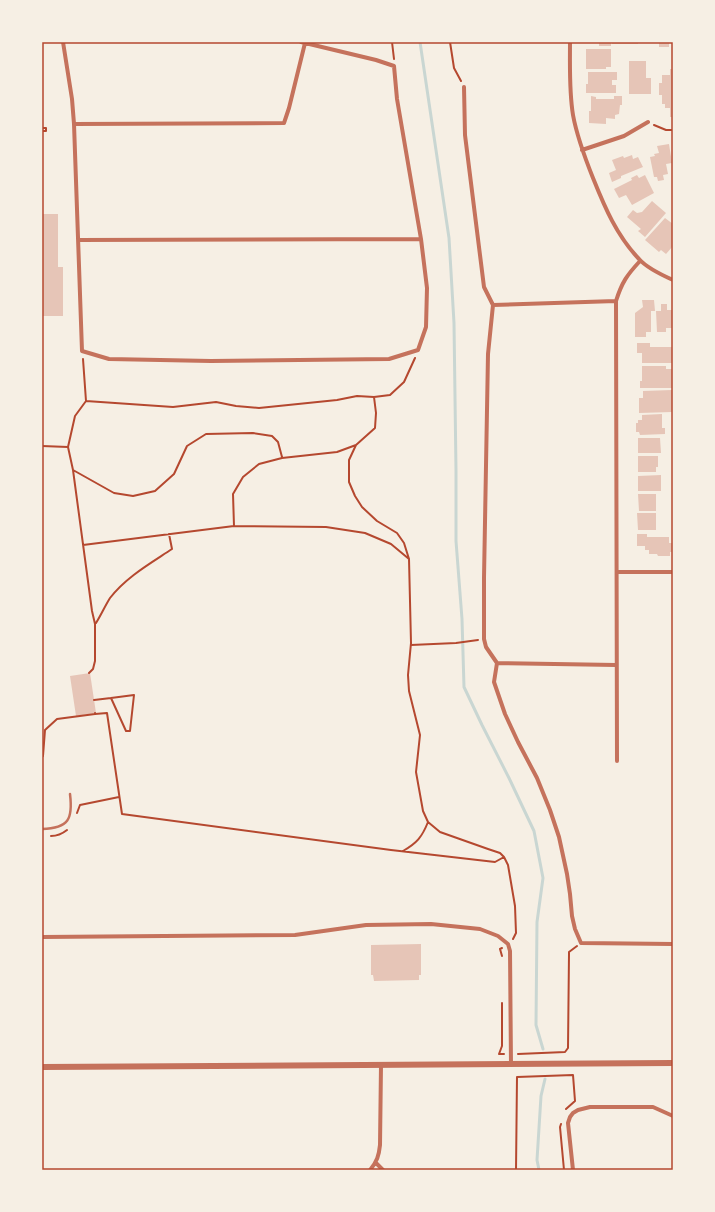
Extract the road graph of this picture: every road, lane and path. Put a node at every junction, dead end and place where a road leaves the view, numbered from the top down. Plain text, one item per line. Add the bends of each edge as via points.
1 (62, 42) edge
2 (392, 42) edge
3 (450, 42) edge
4 (570, 42) edge
5 (303, 43) edge
6 (394, 66) junction
7 (464, 87) joint
8 (648, 122) joint
9 (74, 124) junction
10 (42, 128) edge
11 (673, 130) edge
12 (42, 131) edge
13 (582, 150) junction
14 (420, 239) junction
15 (78, 240) junction
16 (640, 261) junction
17 (673, 280) edge
18 (616, 301) junction
19 (493, 305) junction
20 (418, 350) junction
21 (82, 351) junction
22 (374, 397) junction
23 (86, 401) junction
24 (42, 446) edge
25 (356, 446) junction
26 (68, 447) junction
27 (282, 458) junction
28 (73, 470) junction
29 (234, 526) junction
30 (169, 534) junction
31 (84, 545) junction
32 (409, 559) junction
33 (617, 572) junction
34 (673, 572) edge
35 (95, 624) junction
36 (468, 642) dead end
37 (411, 645) junction
38 (497, 663) junction
39 (616, 665) junction
40 (89, 673) dead end
41 (111, 698) junction
42 (94, 700) dead end
43 (42, 757) edge
44 (617, 761) dead end
45 (70, 794) dead end
46 (119, 797) junction
47 (77, 817) dead end
48 (428, 822) junction
49 (72, 827) dead end
50 (42, 829) edge
51 (48, 836) dead end
52 (402, 851) junction
53 (504, 857) junction
54 (42, 937) edge
55 (581, 943) junction
56 (508, 944) junction
57 (673, 944) edge
58 (528, 1053) dead end
59 (673, 1063) edge
60 (381, 1065) junction
61 (511, 1065) junction
62 (42, 1067) edge
63 (575, 1101) dead end
64 (673, 1116) edge
65 (376, 1163) junction
66 (370, 1170) edge
67 (383, 1170) edge
68 (516, 1170) edge
69 (573, 1170) edge

1 - 9 street
2 - 6 path
3 - 7 path via 454,68
4 - 13 street via 573,115
5 - 6 street
5 - 9 street via 284,123
6 - 14 street
7 - 19 street via 465,135 484,287
8 - 11 path via 666,130
8 - 13 street via 624,136
9 - 15 street
10 - 12 path via 46,128 46,131
13 - 16 street via 605,208 619,235
14 - 15 street
14 - 20 street via 426,288 426,327
15 - 21 street
16 - 17 street
16 - 18 street via 621,285
18 - 19 street
18 - 33 street
19 - 38 street via 488,354 484,639 486,647
20 - 21 street via 389,359 211,361 109,359
20 - 22 path via 404,382 390,395
21 - 23 path
22 - 23 path via 357,396 259,408 216,402 173,407
22 - 25 path via 375,428
23 - 26 path via 75,416
24 - 26 path
25 - 27 path via 337,452
25 - 32 path via 349,460 349,482 355,496 362,507 397,533 404,543
26 - 28 path
27 - 28 path via 278,442 272,436 253,433 206,434 187,446 174,474 155,492 133,496 114,493
27 - 29 path via 259,464 243,476 233,494
28 - 31 path
29 - 30 path
29 - 32 path via 326,527 365,533 391,544
30 - 31 path
30 - 35 path via 172,549 124,583 110,598
31 - 35 path
32 - 37 path
33 - 34 street
33 - 39 street
35 - 40 path via 94,661 93,669
36 - 37 path
37 - 48 path via 409,691 420,735 416,772 423,811
38 - 39 street
38 - 55 street via 494,682 505,714 537,778 559,837 572,916
39 - 44 street
41 - 41 path via 134,695 130,731 126,731
41 - 42 path
43 - 46 path via 45,730 51,723 57,719 107,713
45 - 50 lane via 72,809 68,821 60,827
46 - 47 path via 80,805
46 - 52 path via 122,814
48 - 52 path via 419,840
48 - 53 path via 440,832
49 - 51 path via 64,833
52 - 53 path via 495,862
53 - 56 path via 508,865 515,906 516,933
54 - 56 street via 295,935 366,925 431,924 480,929 498,936
55 - 57 street
55 - 58 path via 569,954 568,1048 564,1052
56 - 61 street
59 - 61 street
60 - 61 street
60 - 62 street
60 - 65 street via 380,1145
63 - 68 path via 574,1075 517,1077
64 - 69 street via 653,1107 590,1107 578,1110 573,1113 568,1123
65 - 66 street
65 - 67 street

